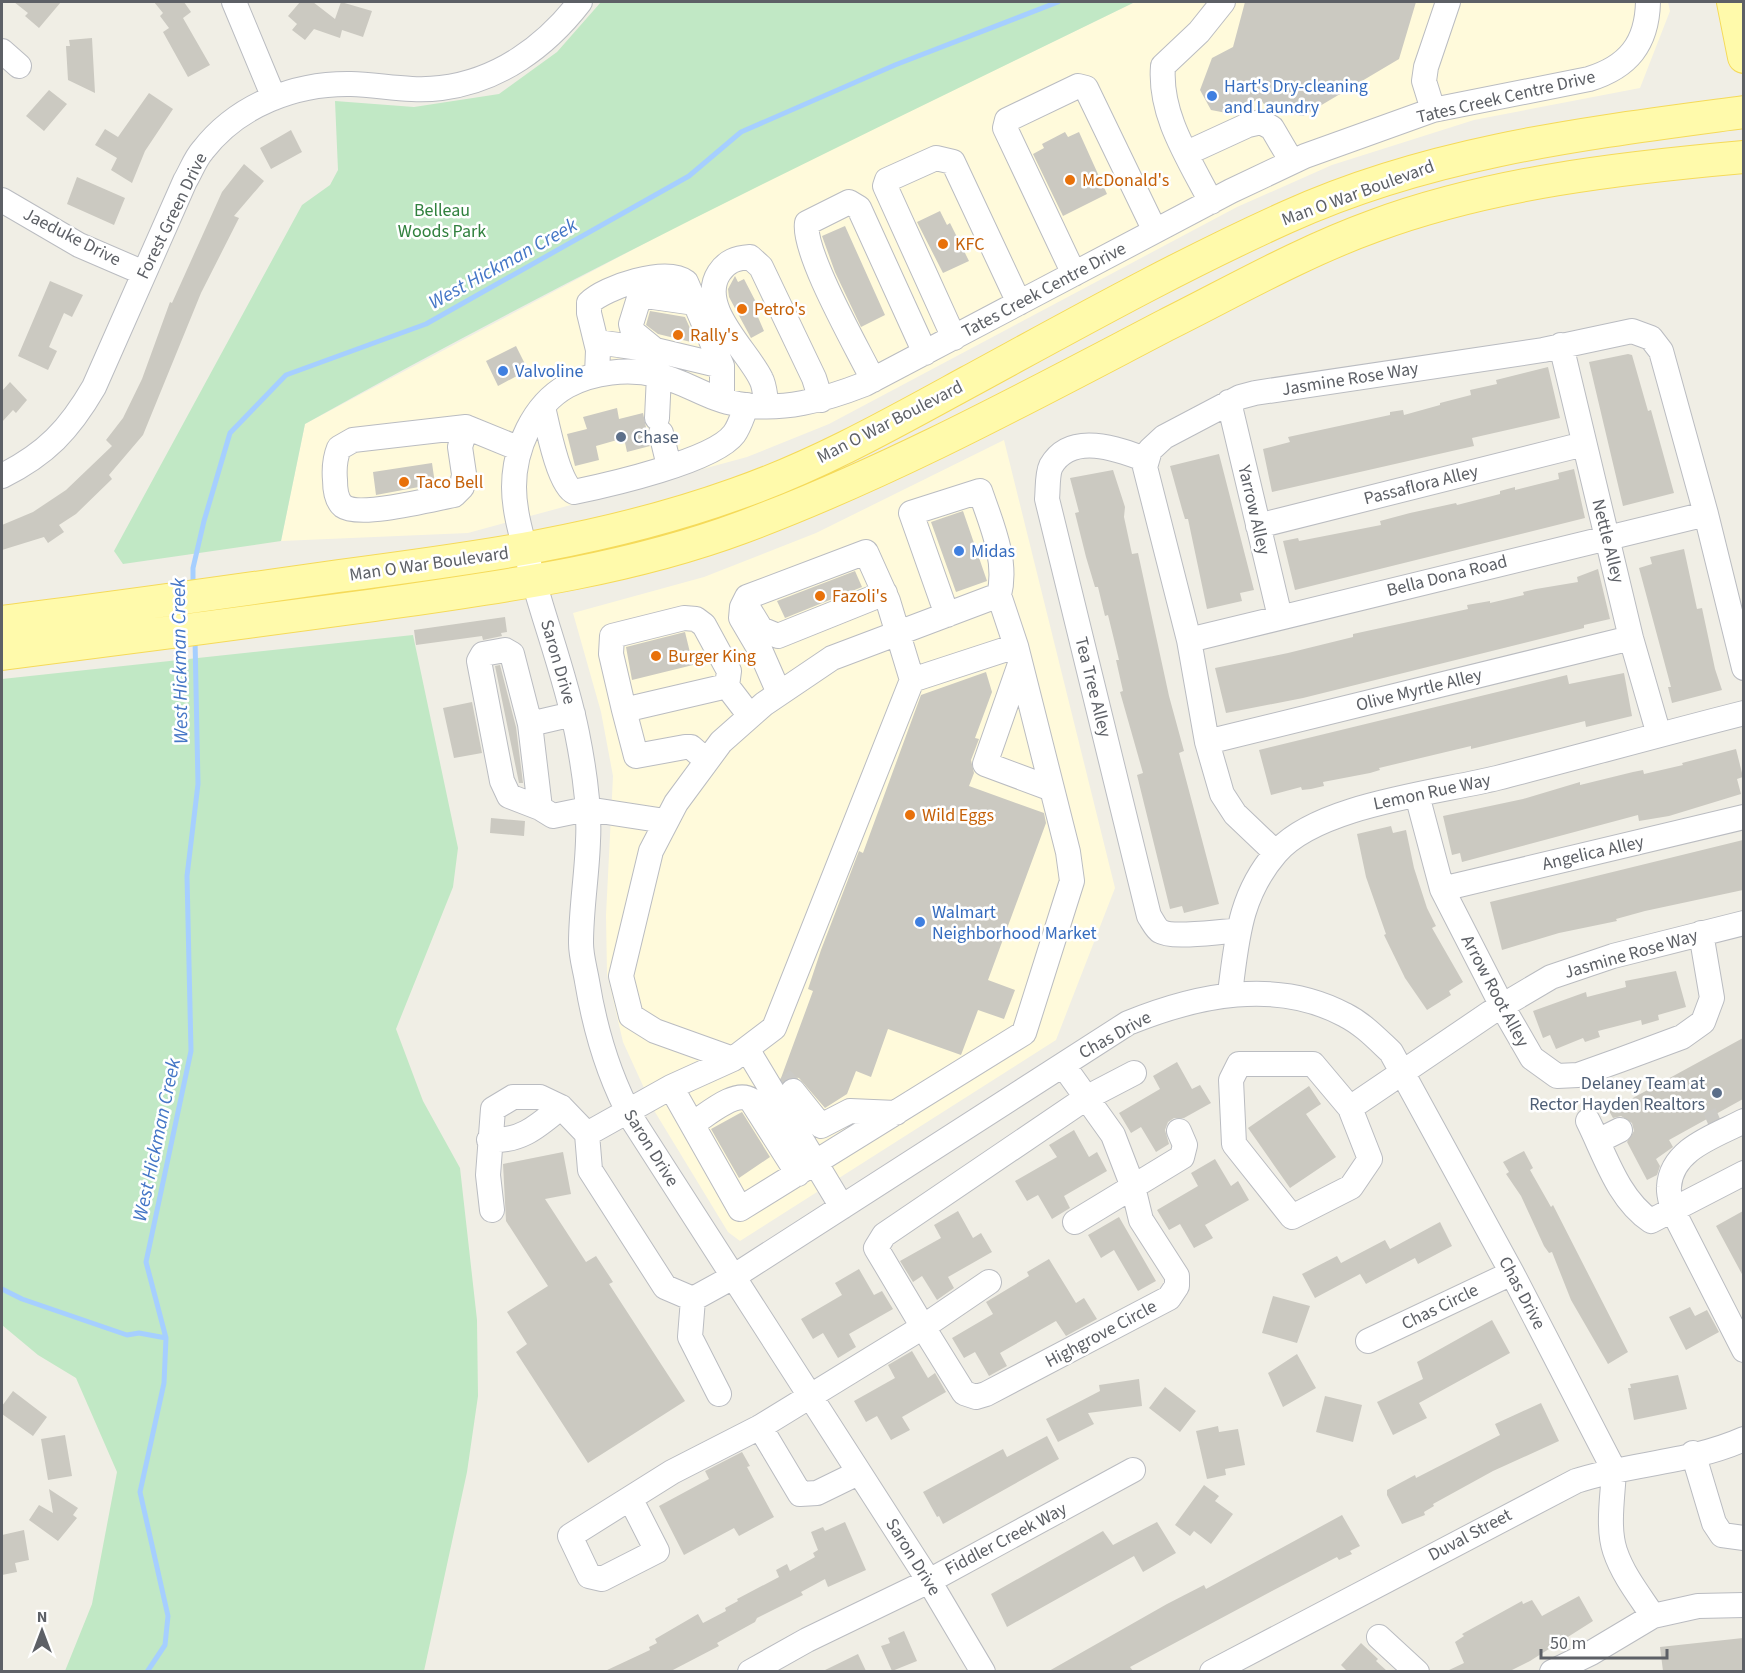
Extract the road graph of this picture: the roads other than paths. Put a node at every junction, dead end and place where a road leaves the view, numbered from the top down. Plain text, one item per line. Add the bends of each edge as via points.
1 (234, 2) edge
2 (580, 2) edge
3 (1223, 2) edge
4 (1448, 2) edge
5 (1648, 2) edge
6 (1733, 2) edge
7 (1743, 57) edge
8 (274, 98) junction
9 (1433, 110) junction
10 (1743, 112) edge
11 (1187, 153) junction
12 (1743, 157) edge
13 (1292, 162) junction
14 (2, 200) edge
15 (1211, 202) junction
16 (1155, 231) junction
17 (144, 273) junction
18 (1074, 274) junction
19 (695, 303) junction
20 (1019, 303) junction
21 (954, 338) junction
22 (597, 342) junction
23 (1561, 345) junction
24 (655, 350) junction
25 (925, 353) junction
26 (722, 366) junction
27 (597, 375) junction
28 (659, 375) junction
29 (873, 380) junction
30 (821, 399) junction
31 (722, 400) junction
32 (1229, 402) junction
33 (757, 406) junction
34 (543, 407) junction
35 (466, 428) junction
36 (1584, 444) junction
37 (520, 449) junction
38 (1147, 460) junction
39 (669, 466) junction
40 (2, 476) edge
41 (1706, 514) junction
42 (1258, 526) junction
43 (1608, 538) junction
44 (525, 551) junction
45 (533, 581) junction
46 (999, 595) junction
47 (747, 597) junction
48 (886, 597) junction
49 (947, 615) junction
50 (1280, 617) junction
51 (2, 622) edge
52 (898, 634) junction
53 (1631, 638) junction
54 (1189, 640) junction
55 (761, 652) junction
56 (2, 654) edge
57 (1018, 655) junction
58 (1743, 668) edge
59 (912, 680) junction
60 (727, 686) junction
61 (779, 693) junction
62 (624, 710) junction
63 (1743, 713) edge
64 (573, 714) junction
65 (750, 716) junction
66 (530, 724) junction
67 (1659, 735) junction
68 (1207, 742) junction
69 (706, 760) junction
70 (1052, 789) junction
71 (1417, 795) junction
72 (540, 808) junction
73 (587, 809) junction
74 (1743, 817) edge
75 (665, 821) junction
76 (1276, 853) junction
77 (1442, 889) junction
78 (1743, 923) edge
79 (1237, 931) junction
80 (1701, 933) junction
81 (1230, 993) junction
82 (1502, 1006) junction
83 (745, 1050) junction
84 (1063, 1065) junction
85 (1134, 1072) dead end
86 (1403, 1074) junction
87 (671, 1087) junction
88 (1086, 1098) junction
89 (561, 1107) junction
90 (1350, 1108) junction
91 (628, 1111) junction
92 (896, 1113) junction
93 (1729, 1121) edge
94 (692, 1124) junction
95 (1620, 1130) dead end
96 (1179, 1131) dead end
97 (587, 1134) junction
98 (489, 1140) junction
99 (1692, 1148) junction
100 (807, 1168) junction
101 (1743, 1173) edge
102 (1133, 1187) junction
103 (842, 1207) junction
104 (492, 1210) dead end
105 (1673, 1211) junction
106 (1075, 1222) dead end
107 (1512, 1273) junction
108 (733, 1277) junction
109 (989, 1282) dead end
110 (693, 1299) junction
111 (923, 1327) junction
112 (1368, 1341) dead end
113 (1743, 1350) edge
114 (719, 1394) dead end
115 (809, 1397) junction
116 (760, 1427) junction
117 (1743, 1439) edge
118 (1694, 1455) junction
119 (1133, 1470) dead end
120 (1614, 1471) junction
121 (858, 1473) junction
122 (631, 1500) dead end
123 (1743, 1538) edge
124 (928, 1581) junction
125 (1743, 1605) edge
126 (1653, 1616) junction
127 (1379, 1637) dead end
128 (750, 1671) edge
129 (983, 1671) edge
130 (1212, 1671) edge
131 (1417, 1671) edge
132 (1552, 1671) edge

1 - 8 street
2 - 8 street, Forest Green Drive via 537,48 506,67 467,82 412,89 328,84
3 - 11 street via 1199,32 1163,66 1164,106
4 - 9 street via 1425,67 1424,81
5 - 9 street, Tates Creek Centre Drive via 1638,44 1624,63 1610,72
6 - 7 main road
8 - 17 street, Forest Green Drive via 237,116 202,151
9 - 13 street, Tates Creek Centre Drive
10 - 44 main road, Man O War Boulevard via 1500,148 1422,167 1326,200 1119,300 895,422 781,476 682,512
11 - 13 street via 1261,122 1272,128
11 - 15 street
12 - 45 main road, Man O War Boulevard via 1555,181 1452,203 1376,225 1246,284 965,429 807,502 640,559
13 - 15 street, Tates Creek Centre Drive
14 - 17 street, Jaeduke Drive via 79,244
15 - 16 street, Tates Creek Centre Drive
16 - 18 street, Tates Creek Centre Drive
16 - 18 street via 1086,88 1078,86 1006,120 1005,128
17 - 40 street, Forest Green Drive via 94,387 78,414 46,450
18 - 20 street, Tates Creek Centre Drive
19 - 22 street via 686,282 680,278 623,284 589,303
19 - 24 street via 639,298 631,324 633,333
19 - 26 street
20 - 21 street, Tates Creek Centre Drive
20 - 21 street via 953,162 936,158 887,180 885,186
21 - 25 street, Tates Creek Centre Drive
22 - 24 street
22 - 27 street
23 - 32 street, Jasmine Rose Way via 1255,393
23 - 36 street, Nettle Alley
23 - 41 street, Jasmine Rose Way via 1632,331 1651,338 1661,351
24 - 26 street
25 - 29 street, Tates Creek Centre Drive
25 - 29 street via 859,208 849,201 807,223 805,234
26 - 31 street
27 - 28 street, Tates Creek Centre Drive
27 - 34 street, Tates Creek Centre Drive via 568,386
28 - 31 street, Tates Creek Centre Drive
28 - 39 street via 659,425
29 - 30 street, Tates Creek Centre Drive
30 - 33 street, Tates Creek Centre Drive via 795,405
30 - 33 street via 761,267 750,257 737,258 724,265 712,289 714,302 740,351 762,379
31 - 33 street, Tates Creek Centre Drive
32 - 38 street, Jasmine Rose Way via 1164,437 1150,450
32 - 42 street, Yarrow Alley
33 - 39 street via 720,446
34 - 37 street, Tates Creek Centre Drive
34 - 39 street via 566,486 574,492
35 - 35 street via 353,440 339,448 336,491 342,505 351,510 373,509 454,495 462,488 460,447
35 - 37 street
36 - 42 street, Passaflora Alley
36 - 43 street, Nettle Alley
37 - 44 street, Tates Creek Centre Drive via 514,488
38 - 54 street via 1144,467
38 - 79 street, Tea Tree Alley via 1101,446 1063,452 1050,468 1047,499 1149,916 1160,931 1179,936
41 - 43 street, Bella Dona Road
41 - 58 street, Jasmine Rose Way
42 - 50 street, Yarrow Alley
43 - 50 street, Bella Dona Road
43 - 53 street, Nettle Alley
44 - 45 street, Saron Drive
44 - 51 main road, Man O War Boulevard
45 - 56 main road, Man O War Boulevard
45 - 64 street, Saron Drive
46 - 49 street
46 - 49 street via 998,543 980,490 911,513
46 - 57 street
47 - 48 street via 754,622 768,634 778,636
47 - 48 street via 866,552
47 - 55 street via 741,618
48 - 52 street
48 - 55 street
49 - 52 street
50 - 54 street, Bella Dona Road
52 - 59 street
52 - 61 street via 832,658
53 - 67 street, Nettle Alley
53 - 68 street, Olive Myrtle Alley
54 - 68 street
55 - 61 street
57 - 59 street
57 - 70 street
57 - 70 street via 985,764
59 - 83 street via 774,1028
60 - 62 street
60 - 62 street via 729,671 704,625 696,619 684,618 612,636 610,645
60 - 65 street
61 - 65 street
62 - 69 street via 636,756 691,747
63 - 67 street, Lemon Rue Way
64 - 66 street
64 - 73 street, Saron Drive
65 - 69 street
66 - 72 street
66 - 72 street via 512,654 505,650 483,654 479,662 502,781 509,796
67 - 71 street, Lemon Rue Way
68 - 76 street via 1222,794 1235,814
69 - 75 street
70 - 92 street via 1072,881 1024,1033
71 - 76 street, Lemon Rue Way via 1368,805 1297,834
71 - 77 street, Arrow Root Alley
72 - 73 street via 553,816
73 - 75 street
73 - 91 street, Saron Drive via 581,945 598,1037 611,1080
74 - 77 street, Angelica Alley
75 - 83 street via 651,851 621,976 631,1016 656,1031
76 - 79 street, Lemon Rue Way via 1249,893
77 - 82 street, Arrow Root Alley
78 - 80 street, Jasmine Rose Way
79 - 81 street, Lemon Rue Way
80 - 82 street, Jasmine Rose Way via 1551,977
80 - 82 street, Arrow Root Alley via 1712,998 1703,1022 1682,1037 1620,1060 1578,1075 1557,1076 1532,1058
81 - 84 street, Chas Drive via 1180,1003 1128,1023
81 - 86 street, Chas Drive via 1304,999 1345,1015 1391,1052
82 - 86 street, Jasmine Rose Way
83 - 87 street
83 - 92 street via 787,1084 821,1126 850,1111
83 - 100 street
84 - 88 street, Highgrove Circle
84 - 103 street, Chas Drive
85 - 88 street
86 - 90 street, Jasmine Rose Way
86 - 107 street, Chas Drive
87 - 91 street
87 - 94 street
88 - 102 street, Highgrove Circle via 1113,1135
88 - 111 street, Highgrove Circle via 884,1235 876,1248
89 - 97 street
89 - 98 street via 532,1132 507,1141
89 - 98 street via 540,1097 513,1097 493,1109
90 - 90 street via 1370,1159 1352,1187 1292,1217 1234,1144 1231,1080 1239,1064 1313,1064
91 - 97 street
91 - 108 street, Saron Drive
92 - 100 street
93 - 99 street
93 - 99 street via 1697,1132
94 - 100 street via 734,1098 746,1096
94 - 100 street via 740,1209
95 - 105 street via 1593,1131 1626,1196 1651,1221
96 - 102 street via 1185,1145 1182,1157
97 - 110 street via 590,1170 665,1287
98 - 104 street
99 - 105 street via 1675,1165 1669,1187
100 - 103 street
101 - 105 street
102 - 106 street
102 - 111 street, Highgrove Circle via 1141,1220 1177,1276 1177,1286 1169,1298 976,1397 964,1393
103 - 108 street, Chas Drive
105 - 113 street
107 - 112 street, Chas Circle
107 - 120 street, Chas Drive
108 - 110 street, Chas Drive
108 - 115 street, Saron Drive
109 - 111 street
110 - 114 street via 690,1337
111 - 115 street
115 - 116 street
115 - 121 street, Saron Drive
116 - 121 street via 800,1494 817,1493
116 - 122 street via 672,1472
117 - 118 street, Duval Street
118 - 120 street, Duval Street
118 - 123 street via 1714,1523 1722,1535
119 - 124 street, Fiddler Creek Way
120 - 126 street via 1614,1549
120 - 130 street, Duval Street via 1576,1480 1527,1504
121 - 124 street, Saron Drive
124 - 128 street, Fiddler Creek Way
124 - 129 street, Saron Drive
125 - 126 street via 1698,1606
126 - 132 street
127 - 131 street

